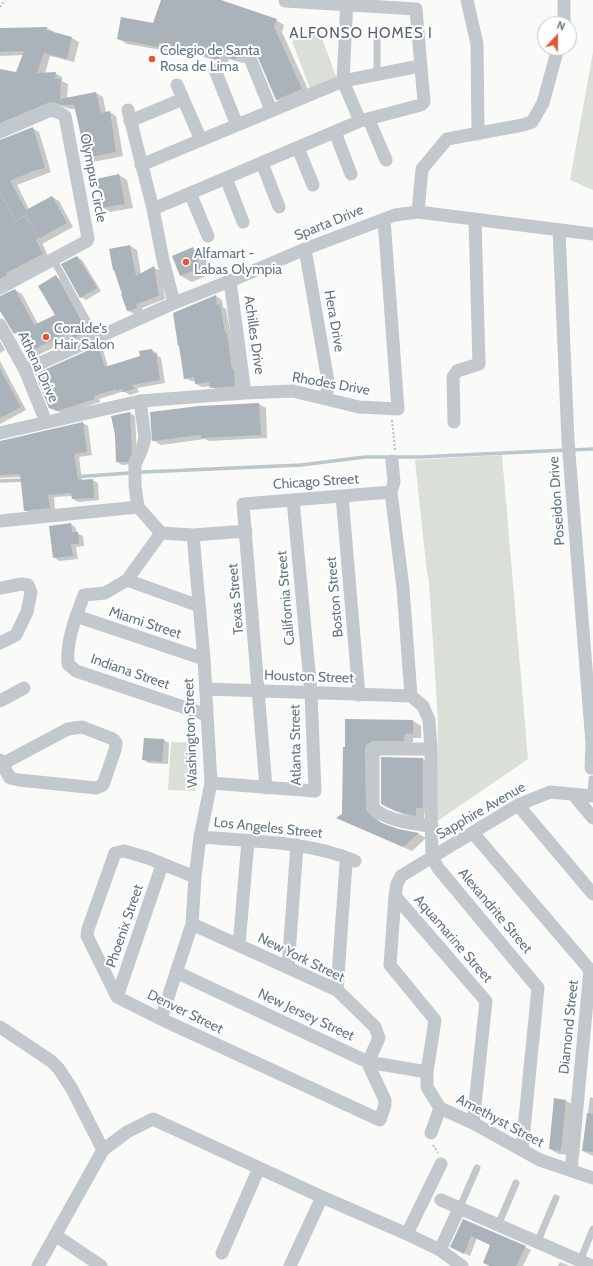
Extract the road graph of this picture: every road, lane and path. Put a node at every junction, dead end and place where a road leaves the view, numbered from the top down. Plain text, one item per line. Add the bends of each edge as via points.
1 (5, 0) edge
2 (467, 0) edge
3 (564, 0) edge
4 (284, 1) dead end
5 (347, 2) edge
6 (0, 7) edge
7 (564, 16) edge
8 (377, 33) dead end
9 (556, 56) edge
10 (250, 58) dead end
11 (420, 66) junction
12 (215, 70) dead end
13 (377, 74) junction
14 (343, 81) junction
15 (177, 85) dead end
16 (183, 99) junction
17 (271, 110) junction
18 (364, 120) junction
19 (237, 125) junction
20 (0, 132) edge
21 (335, 132) junction
22 (478, 134) junction
23 (200, 140) junction
24 (298, 148) junction
25 (386, 160) dead end
26 (262, 163) junction
27 (141, 165) junction
28 (350, 174) dead end
29 (226, 178) junction
30 (313, 185) dead end
31 (0, 193) edge
32 (190, 193) junction
33 (279, 207) dead end
34 (152, 209) junction
35 (418, 212) junction
36 (384, 219) junction
37 (475, 219) junction
38 (243, 222) dead end
39 (559, 230) junction
40 (593, 234) edge
41 (208, 236) dead end
42 (305, 249) junction
43 (52, 260) junction
44 (230, 282) junction
45 (0, 288) edge
46 (174, 303) junction
47 (0, 325) edge
48 (96, 338) junction
49 (25, 370) junction
50 (245, 393) junction
51 (326, 399) junction
52 (140, 401) junction
53 (391, 409) junction
54 (46, 422) junction
55 (454, 422) dead end
56 (0, 433) edge
57 (394, 458) joint
58 (391, 492) junction
59 (342, 496) junction
60 (293, 500) junction
61 (243, 504) joint
62 (138, 507) junction
63 (0, 521) edge
64 (246, 532) junction
65 (161, 533) junction
66 (193, 535) junction
67 (127, 580) junction
68 (0, 588) edge
69 (199, 606) junction
70 (76, 616) junction
71 (0, 643) edge
72 (204, 659) junction
73 (24, 688) dead end
74 (206, 690) junction
75 (259, 692) junction
76 (311, 694) junction
77 (359, 695) junction
78 (411, 696) junction
79 (0, 700) edge
80 (207, 715) junction
81 (592, 743) edge
82 (431, 749) junction
83 (1, 762) edge
84 (592, 774) joint
85 (211, 783) junction
86 (266, 788) junction
87 (573, 794) junction
88 (592, 796) edge
89 (518, 805) junction
90 (593, 818) edge
91 (432, 827) junction
92 (473, 833) junction
93 (200, 837) junction
94 (248, 841) junction
95 (297, 845) junction
96 (432, 857) junction
97 (162, 865) junction
98 (195, 877) junction
99 (593, 894) edge
100 (395, 896) junction
101 (192, 924) junction
102 (239, 945) junction
103 (288, 968) junction
104 (176, 972) junction
105 (337, 990) junction
106 (118, 997) junction
107 (161, 1020) junction
108 (0, 1027) edge
109 (368, 1062) junction
110 (427, 1072) junction
111 (440, 1108) junction
112 (473, 1123) junction
113 (431, 1133) joint
114 (522, 1149) junction
115 (103, 1150) junction
116 (441, 1164) joint
117 (259, 1168) junction
118 (477, 1168) dead end
119 (571, 1171) junction
120 (593, 1178) edge
121 (516, 1183) dead end
122 (322, 1197) junction
123 (556, 1198) dead end
124 (441, 1200) dead end
125 (459, 1209) junction
126 (498, 1225) junction
127 (593, 1229) edge
128 (407, 1234) junction
129 (56, 1235) junction
130 (537, 1243) junction
131 (440, 1250) junction
132 (222, 1253) dead end
133 (586, 1263) edge
134 (38, 1266) edge
135 (101, 1266) edge
136 (290, 1266) edge
137 (462, 1266) edge

1 - 6 path
2 - 22 street via 477,44
3 - 7 street
4 - 5 street
5 - 11 street via 416,9
5 - 14 street
8 - 13 lane
9 - 22 street via 543,103 532,122
10 - 17 street
11 - 13 street
11 - 18 street via 424,102 421,105
12 - 19 street
13 - 14 street
14 - 17 street
14 - 18 street
15 - 16 street
16 - 23 street
16 - 27 street via 129,115
17 - 19 street
18 - 21 street
18 - 25 street
19 - 23 street
20 - 43 street, Olympus Circle via 51,110 65,116 88,238 87,241
21 - 24 street
21 - 28 street
22 - 35 street via 447,139 422,169
23 - 27 street
24 - 26 street
24 - 30 street
26 - 29 street
26 - 33 street
27 - 34 street
29 - 32 street
29 - 38 street
31 - 43 path via 16,221 26,215
32 - 34 street
32 - 41 street
34 - 46 street
35 - 36 street, Sparta Drive
35 - 37 street, Sparta Drive
36 - 42 street, Sparta Drive
36 - 53 street via 398,409
37 - 39 street, Sparta Drive
37 - 55 street via 479,364 457,370 453,377
39 - 40 street, Sparta Drive
39 - 81 street, Poseidon Drive via 568,441
42 - 44 street, Sparta Drive
42 - 51 street, Hera Drive via 328,381
43 - 45 street, Olympus Circle
43 - 48 lane
44 - 46 street, Sparta Drive
44 - 50 street, Achilles Drive
46 - 48 street, Sparta Drive
47 - 49 street, Athena Drive
48 - 49 street, Sparta Drive
49 - 54 street, Athena Drive
50 - 51 street, Rhodes Drive via 293,392
50 - 52 street, Rhodes Drive
51 - 53 street, Rhodes Drive via 359,407
52 - 54 street, Rhodes Drive
52 - 62 street via 145,438 135,465
53 - 57 path
54 - 56 street, Rhodes Drive
57 - 58 street via 394,482
58 - 59 street, Chicago Street
58 - 78 street
59 - 60 street, Chicago Street
59 - 77 street, Boston Street
60 - 61 street, Chicago Street
60 - 76 street, California Street
61 - 64 street, Texas Street
62 - 63 street
62 - 65 street
64 - 66 street
64 - 75 street, Texas Street
65 - 66 street
65 - 67 street
66 - 69 street, Washington Street
67 - 69 street
67 - 70 street via 105,593 84,595
68 - 71 street via 22,584 28,585 31,592 16,635
69 - 72 street, Washington Street
70 - 72 street, Miami Street
70 - 80 street, Indiana Street via 67,651 68,664 76,671
72 - 74 street, Washington Street
73 - 79 street
74 - 75 street, Houston Street
74 - 80 street, Washington Street
75 - 76 street, Houston Street
75 - 86 street, Texas Street
76 - 77 street, Houston Street
76 - 86 street, Atlanta Street via 315,792
77 - 78 street, Houston Street
78 - 82 street via 423,706 429,720
80 - 85 street, Washington Street
81 - 84 street, Poseidon Drive
82 - 91 street
82 - 91 street via 373,749 373,808 385,816
83 - 83 street via 10,778 96,788 103,785 116,743 113,739 82,727 68,730
84 - 88 lane
85 - 86 street, Atlanta Street
85 - 93 street, Washington Street
87 - 88 street, Sapphire Avenue
87 - 89 street, Sapphire Avenue via 550,792
87 - 90 street
89 - 92 street, Sapphire Avenue
89 - 99 street
91 - 96 street
92 - 96 street, Sapphire Avenue
92 - 119 street, Diamond Street via 590,970
93 - 94 street, Los Angeles Street
93 - 98 street, Washington Street
94 - 95 street, Los Angeles Street
94 - 102 street
95 - 103 street
95 - 105 street, Los Angeles Street via 351,859 346,863
96 - 100 street, Amethyst Street via 401,876
96 - 114 street, Alexandrite Street via 438,868 538,988
97 - 98 street
97 - 106 street, Phoenix Street
97 - 106 street via 124,851 115,853 88,929 87,936
98 - 101 street, Washington Street
100 - 110 street, Amethyst Street via 390,965 435,1020
100 - 112 street, Aquamarine Street via 486,1001
101 - 102 street, New York Street
101 - 104 street, Washington Street
102 - 103 street, New York Street
103 - 105 street, New York Street
104 - 107 street, Washington Street
104 - 109 street, New Jersey Street
105 - 109 street, New York Street via 375,1027 379,1038
106 - 107 street, Denver Street
107 - 109 street, Denver Street via 380,1120 385,1100
108 - 115 street via 59,1069
109 - 110 street, New Jersey Street
110 - 111 street, Amethyst Street via 427,1087
111 - 112 street, Amethyst Street
111 - 113 street
112 - 114 street, Amethyst Street
113 - 116 path via 430,1140 440,1156
114 - 119 street, Amethyst Street via 540,1160
115 - 117 street via 127,1132 153,1120
115 - 129 street
116 - 128 street
117 - 122 street
117 - 132 street
118 - 125 lane
119 - 120 street, Amethyst Street
121 - 126 lane
122 - 128 street
122 - 136 street
123 - 130 lane
124 - 125 street
125 - 126 street
125 - 131 street
126 - 130 street
127 - 133 lane
128 - 131 street
129 - 134 street
129 - 135 street
130 - 133 street
131 - 137 street

